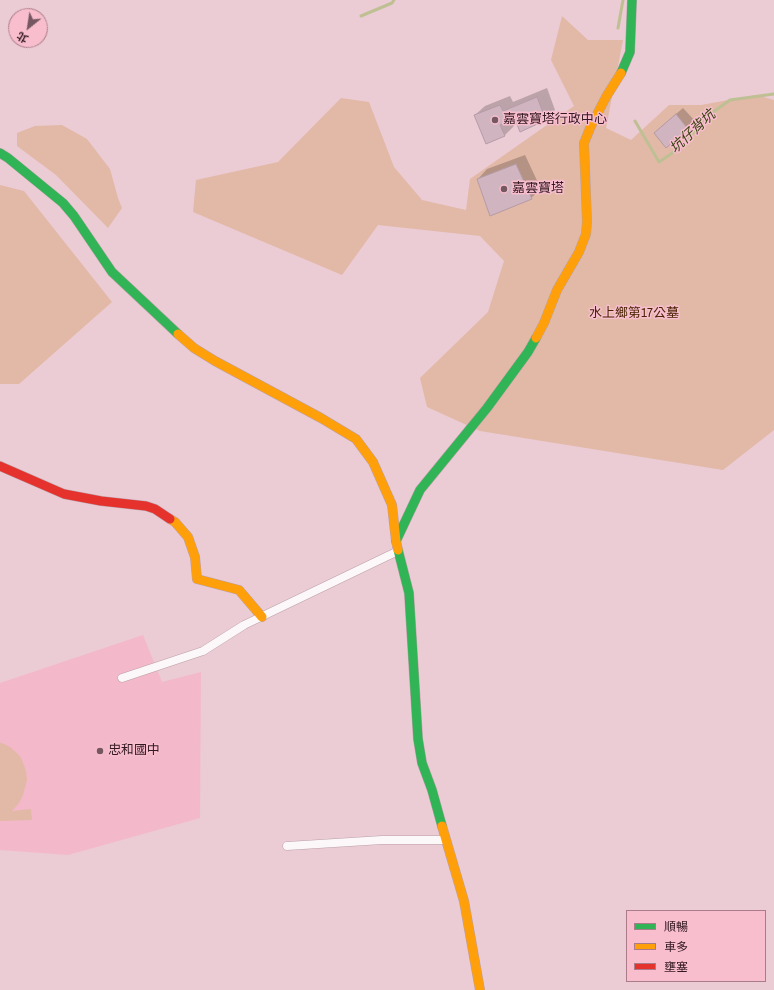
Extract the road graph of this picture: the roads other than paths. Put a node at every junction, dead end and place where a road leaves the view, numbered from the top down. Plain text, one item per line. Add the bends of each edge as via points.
1 (632, 0) edge
2 (0, 154) edge
3 (0, 466) edge
4 (397, 546) junction
5 (262, 617) junction
6 (122, 678) dead end
7 (446, 840) junction
8 (288, 846) dead end
9 (480, 990) edge

1 - 4 street via 630,52 590,126 584,143 587,222 586,234 579,252 557,290 544,323 528,352 420,490
2 - 4 street via 63,203 112,272 194,348 356,440 373,462 392,505
3 - 5 street via 64,494 155,509 175,522 188,537 195,557 197,579 239,590
4 - 5 street
4 - 7 street via 409,592 418,739 422,762
5 - 6 street via 244,625 203,651
7 - 8 street via 382,840
7 - 9 street via 464,901

